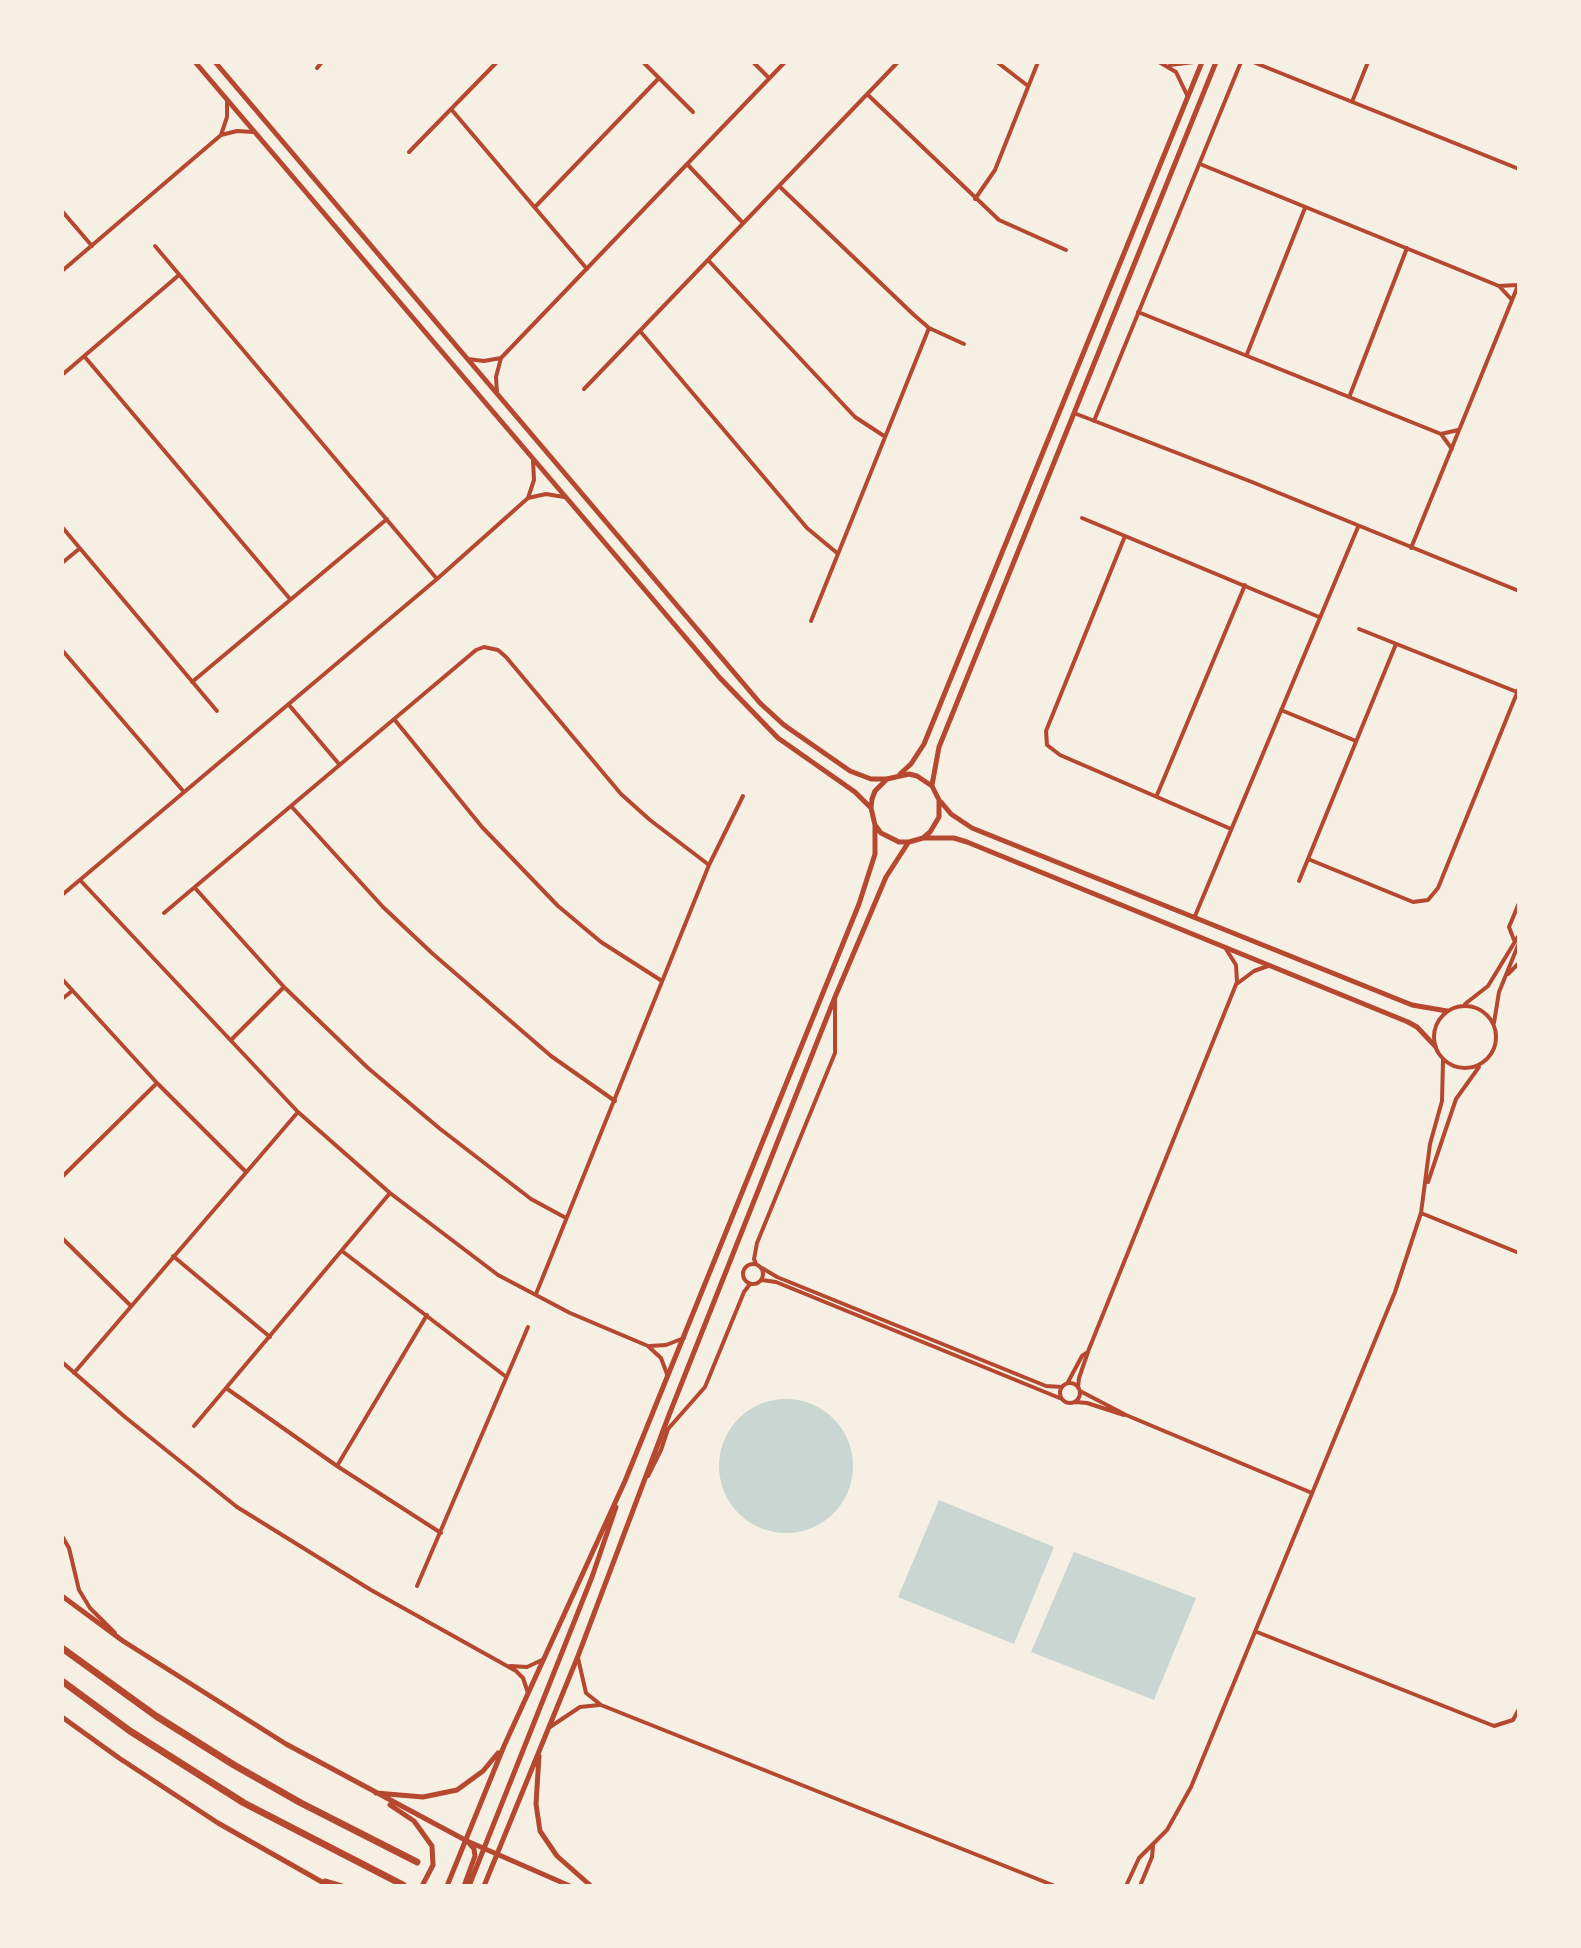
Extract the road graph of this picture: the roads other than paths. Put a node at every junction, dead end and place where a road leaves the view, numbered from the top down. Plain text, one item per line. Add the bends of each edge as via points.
1 (195, 62) edge
2 (215, 62) edge
3 (322, 62) edge
4 (497, 62) edge
5 (643, 62) edge
6 (753, 62) edge
7 (785, 62) edge
8 (898, 62) edge
9 (997, 62) edge
10 (1038, 62) edge
11 (1159, 62) edge
12 (1194, 62) edge
13 (1202, 62) edge
14 (1216, 62) edge
15 (1241, 62) edge
16 (1253, 62) edge
17 (1368, 62) edge
18 (1168, 65) junction
19 (317, 68) dead end
20 (659, 78) junction
21 (769, 78) junction
22 (1028, 86) junction
23 (867, 94) junction
24 (1188, 98) junction
25 (227, 99) junction
26 (1352, 102) junction
27 (451, 109) junction
28 (693, 112) dead end
29 (254, 132) junction
30 (221, 135) junction
31 (409, 152) dead end
32 (687, 164) junction
33 (1200, 164) junction
34 (1519, 169) edge
35 (779, 186) junction
36 (975, 199) junction
37 (535, 207) junction
38 (1305, 208) junction
39 (62, 211) edge
40 (743, 223) junction
41 (92, 246) junction
42 (155, 246) dead end
43 (1407, 248) junction
44 (1066, 250) dead end
45 (708, 260) junction
46 (587, 269) junction
47 (62, 271) edge
48 (179, 275) junction
49 (1519, 284) edge
50 (1499, 286) junction
51 (1512, 300) junction
52 (1138, 312) junction
53 (929, 328) junction
54 (640, 331) junction
55 (964, 344) dead end
56 (1247, 354) junction
57 (84, 356) junction
58 (467, 358) junction
59 (501, 358) junction
60 (62, 375) edge
61 (584, 389) dead end
62 (498, 395) junction
63 (1350, 395) junction
64 (1074, 413) junction
65 (1094, 421) junction
66 (1459, 430) junction
67 (1441, 434) junction
68 (885, 436) junction
69 (1452, 449) junction
70 (533, 461) junction
71 (564, 497) junction
72 (528, 498) junction
73 (1082, 518) dead end
74 (387, 519) junction
75 (62, 527) edge
76 (1358, 527) junction
77 (1125, 536) junction
78 (1411, 548) junction
79 (80, 549) junction
80 (838, 554) junction
81 (62, 563) edge
82 (437, 579) junction
83 (1245, 585) junction
84 (1519, 591) edge
85 (290, 599) junction
86 (1319, 617) junction
87 (811, 621) dead end
88 (1359, 629) dead end
89 (1396, 644) junction
90 (62, 650) edge
91 (192, 682) junction
92 (1518, 690) edge
93 (289, 705) junction
94 (1281, 710) junction
95 (217, 711) dead end
96 (394, 719) junction
97 (1356, 741) junction
98 (339, 765) junction
99 (900, 774) junction
100 (887, 779) junction
101 (932, 786) junction
102 (184, 792) junction
103 (1157, 795) junction
104 (743, 796) dead end
105 (939, 800) junction
106 (291, 806) junction
107 (871, 808) junction
108 (875, 825) junction
109 (1231, 829) junction
110 (923, 838) junction
111 (909, 842) junction
112 (1308, 859) junction
113 (709, 865) junction
114 (80, 880) junction
115 (1299, 881) dead end
116 (195, 888) junction
117 (62, 895) edge
118 (1519, 903) edge
119 (164, 913) dead end
120 (1195, 916) junction
121 (1519, 935) edge
122 (1516, 942) edge
123 (1224, 947) junction
124 (1519, 963) edge
125 (1272, 966) junction
126 (1506, 975) junction
127 (62, 979) edge
128 (663, 981) junction
129 (1236, 984) junction
130 (284, 987) junction
131 (72, 991) junction
132 (835, 997) junction
133 (62, 999) edge
134 (1464, 1005) junction
135 (1447, 1011) junction
136 (1494, 1026) junction
137 (231, 1040) junction
138 (1435, 1046) junction
139 (1443, 1060) junction
140 (1481, 1064) junction
141 (157, 1083) junction
142 (615, 1101) junction
143 (298, 1112) junction
144 (245, 1171) junction
145 (62, 1177) edge
146 (1425, 1188) junction
147 (390, 1193) junction
148 (1421, 1213) junction
149 (566, 1218) junction
150 (62, 1238) edge
151 (342, 1251) junction
152 (1519, 1253) edge
153 (173, 1256) junction
154 (756, 1264) junction
155 (762, 1268) junction
156 (762, 1280) junction
157 (750, 1284) junction
158 (536, 1294) junction
159 (130, 1305) junction
160 (427, 1315) junction
161 (528, 1327) dead end
162 (270, 1337) junction
163 (684, 1338) junction
164 (648, 1346) junction
165 (1088, 1352) junction
166 (62, 1362) edge
167 (74, 1373) junction
168 (668, 1376) junction
169 (506, 1377) junction
170 (1064, 1386) junction
171 (226, 1388) junction
172 (1079, 1389) junction
173 (1062, 1399) junction
174 (1074, 1402) junction
175 (1126, 1415) junction
176 (194, 1426) dead end
177 (337, 1466) junction
178 (625, 1481) junction
179 (640, 1492) junction
180 (1312, 1493) junction
181 (441, 1533) junction
182 (62, 1536) edge
183 (417, 1586) dead end
184 (62, 1596) edge
185 (1257, 1632) junction
186 (123, 1641) junction
187 (62, 1648) edge
188 (578, 1656) junction
189 (542, 1660) junction
190 (504, 1664) junction
191 (62, 1681) edge
192 (528, 1693) junction
193 (601, 1705) junction
194 (1519, 1709) edge
195 (62, 1717) edge
196 (549, 1729) junction
197 (504, 1746) junction
198 (539, 1752) junction
199 (371, 1792) junction
200 (467, 1841) junction
201 (1153, 1846) junction
202 (484, 1849) junction
203 (496, 1854) junction
204 (417, 1862) dead end
205 (316, 1879) junction
206 (403, 1885) edge
207 (322, 1886) edge
208 (329, 1886) edge
209 (342, 1886) edge
210 (422, 1886) edge
211 (447, 1886) edge
212 (466, 1886) edge
213 (484, 1886) edge
214 (570, 1886) edge
215 (591, 1886) edge
216 (1055, 1886) edge
217 (1126, 1886) edge
218 (1140, 1886) edge

1 - 25 street
2 - 58 street
3 - 19 street
4 - 27 street
5 - 20 street
6 - 21 street
7 - 21 street
8 - 23 street
9 - 22 street
10 - 22 street
11 - 18 street
12 - 18 street
13 - 24 street
14 - 64 street
15 - 33 street
16 - 26 street
17 - 26 street
18 - 24 street via 1182,79
20 - 28 street
20 - 37 street
21 - 32 street
22 - 36 street via 995,170
23 - 35 street
23 - 36 street
24 - 99 street via 924,744
25 - 29 street
25 - 30 street
26 - 34 street
27 - 31 street
27 - 37 street
29 - 30 street
29 - 70 street
30 - 41 street
32 - 40 street
32 - 46 street
33 - 38 street
33 - 52 street
35 - 40 street
35 - 53 street
36 - 44 street via 999,220
37 - 46 street
38 - 43 street
38 - 56 street
39 - 41 street
40 - 45 street
41 - 47 street
42 - 48 street
43 - 50 street
43 - 63 street
45 - 54 street
45 - 68 street via 855,417
46 - 59 street
48 - 57 street
48 - 74 street
49 - 50 street
49 - 51 street
50 - 51 street
51 - 66 street
52 - 56 street
52 - 65 street
53 - 55 street
53 - 68 street
54 - 61 street
54 - 80 street via 807,528
56 - 63 street
57 - 60 street
57 - 85 street
58 - 59 street
58 - 62 street
59 - 62 street
62 - 100 street via 760,703 837,763 860,776
63 - 67 street
64 - 65 street
64 - 101 street via 939,747
65 - 76 street
66 - 67 street
66 - 69 street
67 - 69 street
68 - 80 street
69 - 78 street
70 - 71 street
70 - 72 street
71 - 72 street
71 - 107 street via 750,711
72 - 82 street
73 - 77 street
74 - 82 street
74 - 85 street
75 - 79 street
76 - 78 street
76 - 86 street
77 - 83 street
77 - 103 street via 1045,738 1060,755
78 - 84 street
79 - 81 street
79 - 91 street
80 - 87 street
82 - 93 street
83 - 86 street
83 - 103 street
85 - 91 street
86 - 94 street
88 - 89 street
89 - 92 street
89 - 97 street
90 - 102 street
91 - 95 street
92 - 112 street via 1438,888 1428,900 1413,902
93 - 98 street
93 - 102 street
94 - 97 street
94 - 109 street
96 - 98 street
96 - 113 street via 476,650 490,646 621,794
96 - 128 street via 482,827 548,896 601,942
97 - 112 street
98 - 106 street
99 - 100 street
99 - 101 street via 917,776
100 - 107 street via 875,791
101 - 105 street
102 - 114 street
103 - 109 street
104 - 113 street
105 - 110 street via 935,825
105 - 120 street via 972,828
106 - 116 street
106 - 142 street via 433,954 551,1056
107 - 108 street
108 - 111 street via 889,839
108 - 163 street via 872,871
109 - 120 street
110 - 111 street
110 - 123 street via 967,842
111 - 132 street via 886,877
112 - 115 street
113 - 128 street
114 - 117 street
114 - 137 street
116 - 119 street
116 - 130 street
118 - 122 street via 1509,927
120 - 135 street via 1412,1005
121 - 122 street
122 - 126 street
122 - 134 street via 1488,986
123 - 125 street
123 - 129 street via 1236,965
124 - 126 street
125 - 129 street
125 - 138 street via 1408,1022
126 - 136 street
127 - 131 street
128 - 142 street
129 - 165 street
130 - 137 street
130 - 149 street via 439,1128 531,1199
131 - 133 street
131 - 141 street
132 - 154 street via 835,1053 757,1243
132 - 179 street
134 - 135 street
134 - 136 street via 1482,1011
135 - 138 street via 1435,1026
136 - 140 street via 1496,1043
137 - 143 street
138 - 139 street
139 - 140 street via 1461,1068
139 - 146 street via 1442,1101
140 - 146 street via 1456,1099
141 - 144 street
141 - 145 street
142 - 149 street
143 - 144 street
143 - 147 street
144 - 153 street
146 - 148 street
147 - 151 street
147 - 158 street via 498,1275
148 - 152 street
148 - 180 street via 1395,1292
149 - 158 street
150 - 159 street
151 - 160 street
151 - 162 street
153 - 159 street
153 - 162 street
154 - 155 street
154 - 157 street via 743,1271
155 - 156 street
155 - 170 street via 1046,1386
156 - 157 street
156 - 173 street
157 - 179 street via 705,1387 668,1429
158 - 164 street
159 - 167 street
160 - 169 street
160 - 177 street
161 - 169 street
162 - 171 street
163 - 164 street
163 - 168 street
164 - 168 street via 661,1358
165 - 170 street
165 - 172 street
166 - 167 street
167 - 190 street via 237,1507
168 - 178 street
169 - 181 street
170 - 172 street
170 - 173 street
171 - 176 street
171 - 177 street
172 - 174 street
172 - 175 street
173 - 174 street
174 - 175 street
175 - 180 street
177 - 181 street
178 - 189 street
178 - 202 street
179 - 188 street
180 - 185 street
181 - 183 street
182 - 186 street via 83,1598
184 - 186 street
185 - 194 street via 1494,1726 1513,1720
185 - 201 street via 1191,1787
186 - 199 street
187 - 204 highway via 234,1765
188 - 193 street via 586,1693
188 - 196 street
189 - 190 street via 527,1667
189 - 192 street
190 - 192 street via 523,1678
191 - 206 highway via 244,1803
192 - 197 street
193 - 196 street via 580,1707
193 - 216 street
195 - 205 street via 218,1823
196 - 198 street
197 - 199 street via 457,1790 423,1797
197 - 200 street
198 - 203 street
198 - 215 street via 540,1831 557,1856
199 - 200 street
199 - 210 street via 428,1836 433,1865
200 - 202 street
200 - 211 street
200 - 212 street via 475,1854
201 - 217 street via 1141,1854
201 - 218 street
202 - 203 street
202 - 212 street
203 - 213 street
203 - 214 street
205 - 207 street
205 - 208 street
205 - 209 street

